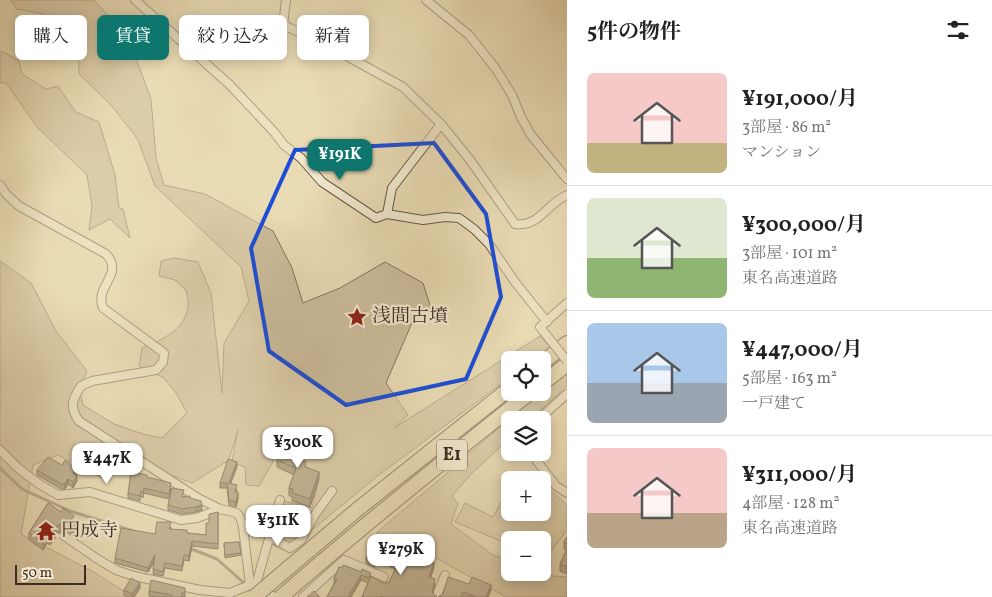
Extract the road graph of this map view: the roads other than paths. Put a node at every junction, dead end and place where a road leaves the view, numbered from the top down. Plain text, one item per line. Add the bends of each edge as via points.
1 (135, 0) edge
2 (286, 0) edge
3 (426, 0) edge
4 (441, 124) junction
5 (567, 179) edge
6 (0, 185) edge
7 (567, 195) edge
8 (387, 214) junction
9 (567, 303) edge
10 (547, 322) junction
11 (567, 343) edge
12 (551, 355) edge
13 (567, 362) edge
14 (551, 376) edge
15 (567, 394) edge
16 (501, 395) edge
17 (520, 401) edge
18 (548, 411) edge
19 (0, 450) edge
20 (537, 461) edge
21 (332, 491) dead end
22 (567, 493) edge
23 (280, 500) dead end
24 (220, 509) junction
25 (64, 536) dead end
26 (269, 537) junction
27 (444, 575) dead end
28 (384, 577) dead end
29 (253, 590) edge
30 (275, 597) edge
31 (281, 597) edge
32 (303, 597) edge
33 (438, 597) edge

1 - 8 street via 230,85 322,182 371,216 376,218
2 - 4 street via 283,25 403,87
3 - 5 street via 469,36 496,70 531,136
4 - 7 street via 515,224 533,222
4 - 8 street via 392,188
6 - 24 street via 19,206 106,254 113,261 113,270 100,302 103,308 164,353 163,362 156,370 81,386 72,402 74,414 79,421 183,490
8 - 10 street via 423,220 459,218 489,244
9 - 10 street
10 - 13 street, bridge via 540,327
11 - 12 highway
13 - 14 highway
15 - 18 street
16 - 29 highway, E1, bridge
17 - 31 highway, E1
19 - 24 street via 18,468 58,495 90,492 180,520
20 - 22 street via 556,486
21 - 26 street via 301,540 290,548
23 - 26 street
24 - 29 street via 237,513 241,520
25 - 29 street via 116,570 134,576 200,590 230,593
26 - 29 street
27 - 33 street
28 - 32 street via 344,560
29 - 30 street

